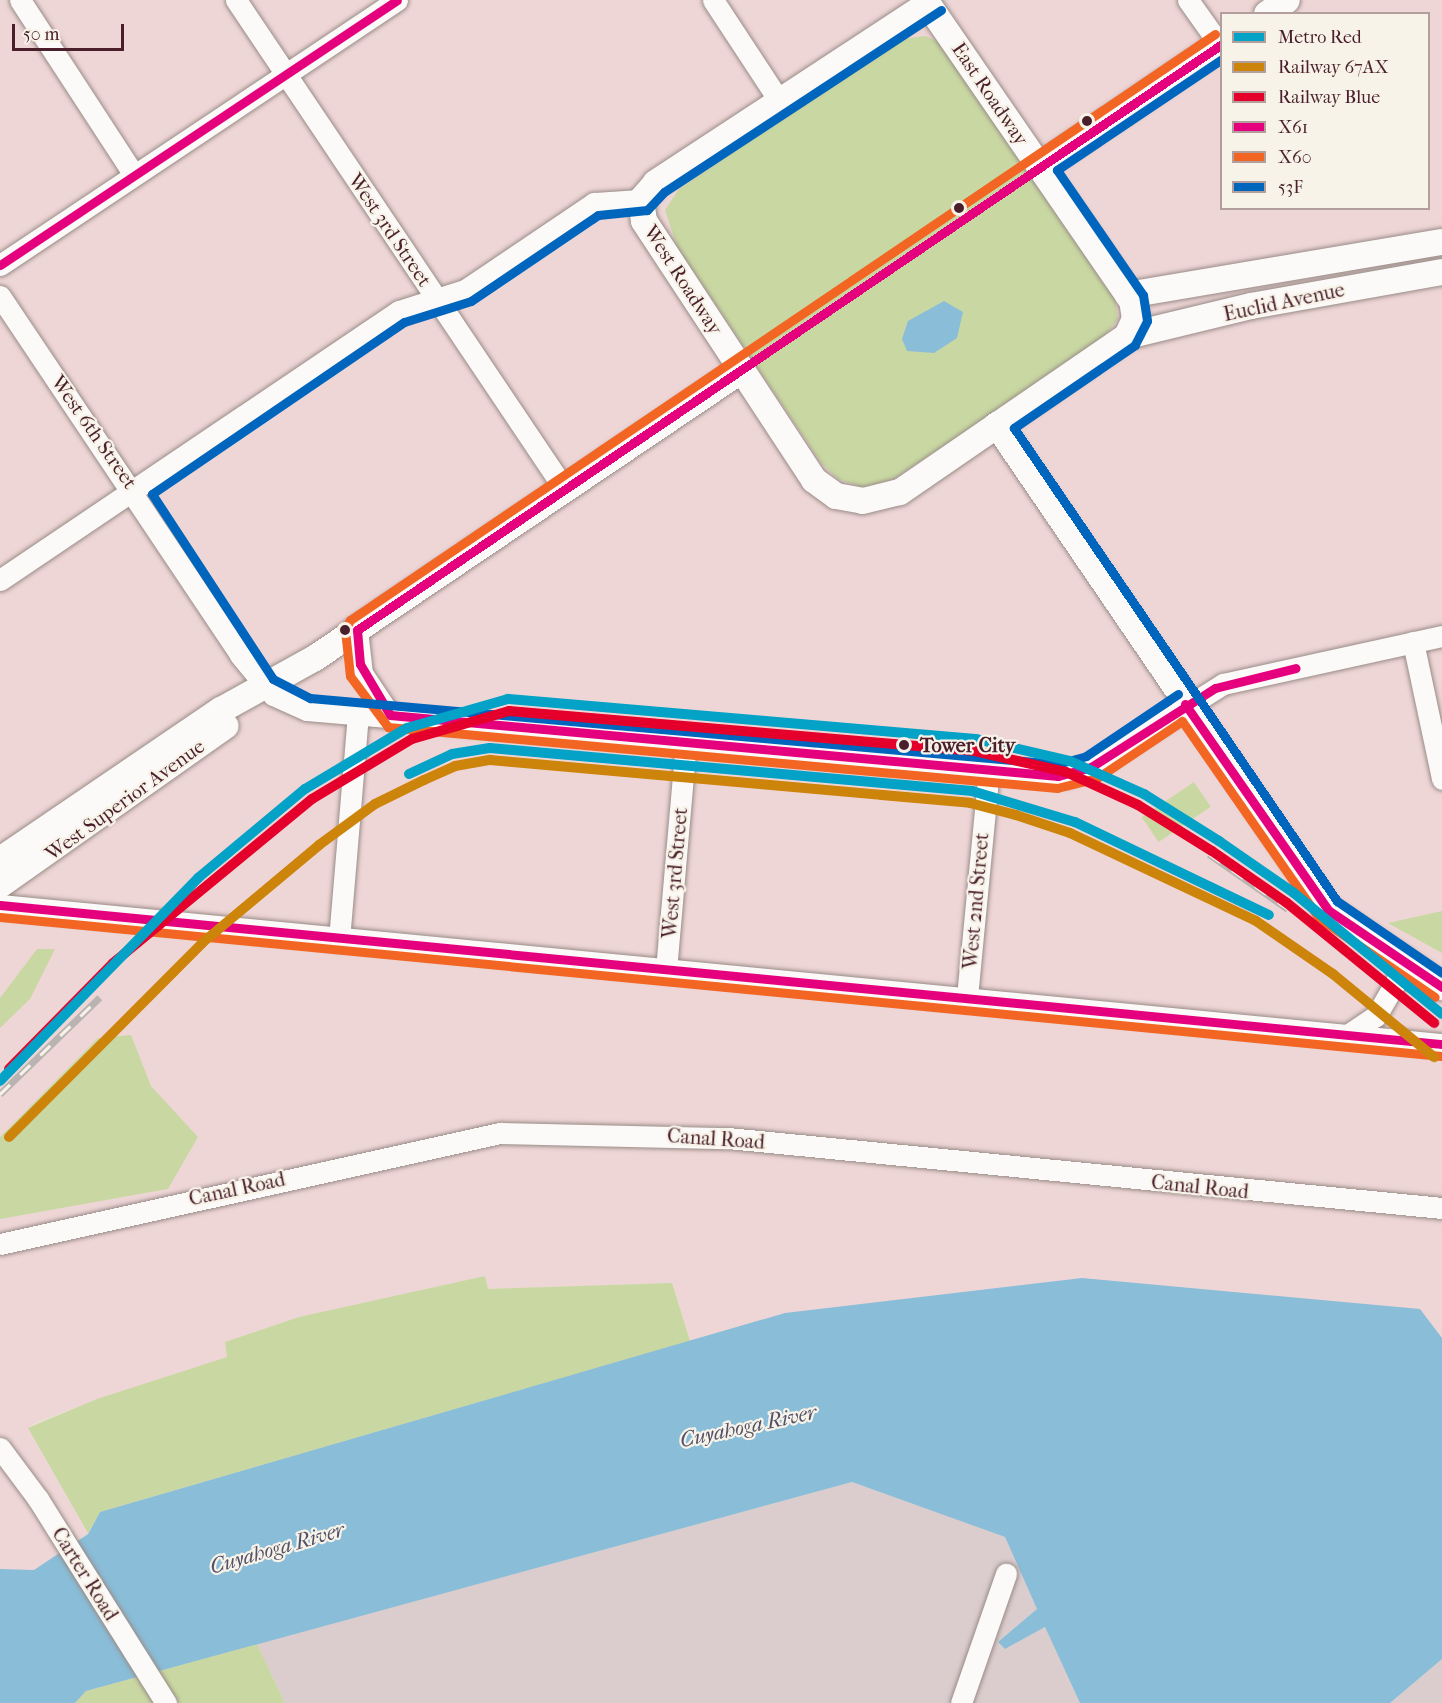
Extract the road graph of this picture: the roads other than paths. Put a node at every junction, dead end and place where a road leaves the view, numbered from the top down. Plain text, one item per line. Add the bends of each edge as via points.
1 (20, 0) edge
2 (236, 0) edge
3 (397, 0) edge
4 (713, 0) edge
5 (1188, 0) edge
6 (1287, 0) edge
7 (931, 2) edge
8 (1270, 12) edge
9 (1220, 44) edge
10 (1220, 46) edge
11 (285, 75) junction
12 (780, 102) junction
13 (1040, 167) junction
14 (134, 176) junction
15 (641, 200) junction
16 (1442, 242) edge
17 (0, 265) edge
18 (1442, 272) edge
19 (1128, 295) junction
20 (0, 296) edge
21 (436, 298) junction
22 (1127, 336) junction
23 (742, 370) junction
24 (997, 425) junction
25 (565, 490) junction
26 (135, 491) junction
27 (0, 580) edge
28 (357, 630) junction
29 (1442, 636) edge
30 (1413, 642) junction
31 (265, 688) junction
32 (239, 704) junction
33 (1185, 704) junction
34 (358, 712) junction
35 (390, 715) junction
36 (686, 741) junction
37 (989, 769) junction
38 (1442, 779) edge
39 (0, 860) edge
40 (0, 885) edge
41 (0, 905) edge
42 (339, 940) junction
43 (1406, 964) junction
44 (666, 970) junction
45 (1442, 987) edge
46 (967, 997) junction
47 (1346, 1036) junction
48 (1442, 1044) edge
49 (1442, 1208) edge
50 (0, 1244) edge
51 (0, 1448) edge
52 (1006, 1574) dead end
53 (160, 1696) edge
54 (961, 1703) edge

1 - 14 street
2 - 11 street, West 3rd Street
3 - 11 street
4 - 12 street
5 - 9 street
6 - 8 main road
7 - 12 main road
7 - 13 main road, East Roadway
10 - 13 main road
11 - 14 street
11 - 21 street, West 3rd Street
12 - 15 main road via 656,183
13 - 19 main road, East Roadway
14 - 17 street
15 - 21 street via 594,203 465,290
15 - 23 main road, West Roadway via 644,221
16 - 19 main road, Euclid Avenue
18 - 22 main road, Euclid Avenue via 1251,306
19 - 22 main road, East Roadway via 1136,314
20 - 26 street, West 6th Street
21 - 25 street, West 3rd Street
21 - 26 street via 399,311
22 - 24 main road
23 - 24 main road, West Roadway via 814,480 843,498 888,497
23 - 25 main road, West Superior Avenue
24 - 33 main road
25 - 28 main road, West Superior Avenue
26 - 27 street
26 - 31 street, West 6th Street
28 - 31 main road, West Superior Avenue
28 - 35 street via 362,673
29 - 30 street
30 - 33 street via 1223,684
30 - 38 street
31 - 32 main road, West Superior Avenue
31 - 34 street via 307,710
32 - 39 main road, West Superior Avenue via 221,710
32 - 40 main road, West Superior Avenue via 234,720
33 - 37 street via 1082,772 1058,776
33 - 43 main road via 1328,910
34 - 35 street
34 - 42 street
35 - 36 street
36 - 37 street
36 - 44 street, West 3rd Street
37 - 46 street, West 2nd Street
41 - 42 street
42 - 44 street
43 - 45 main road
43 - 47 street via 1376,1016
44 - 46 street
46 - 47 street
47 - 48 street
49 - 50 street, Canal Road via 718,1137 500,1132
51 - 53 street, Carter Road via 39,1499
52 - 54 street

